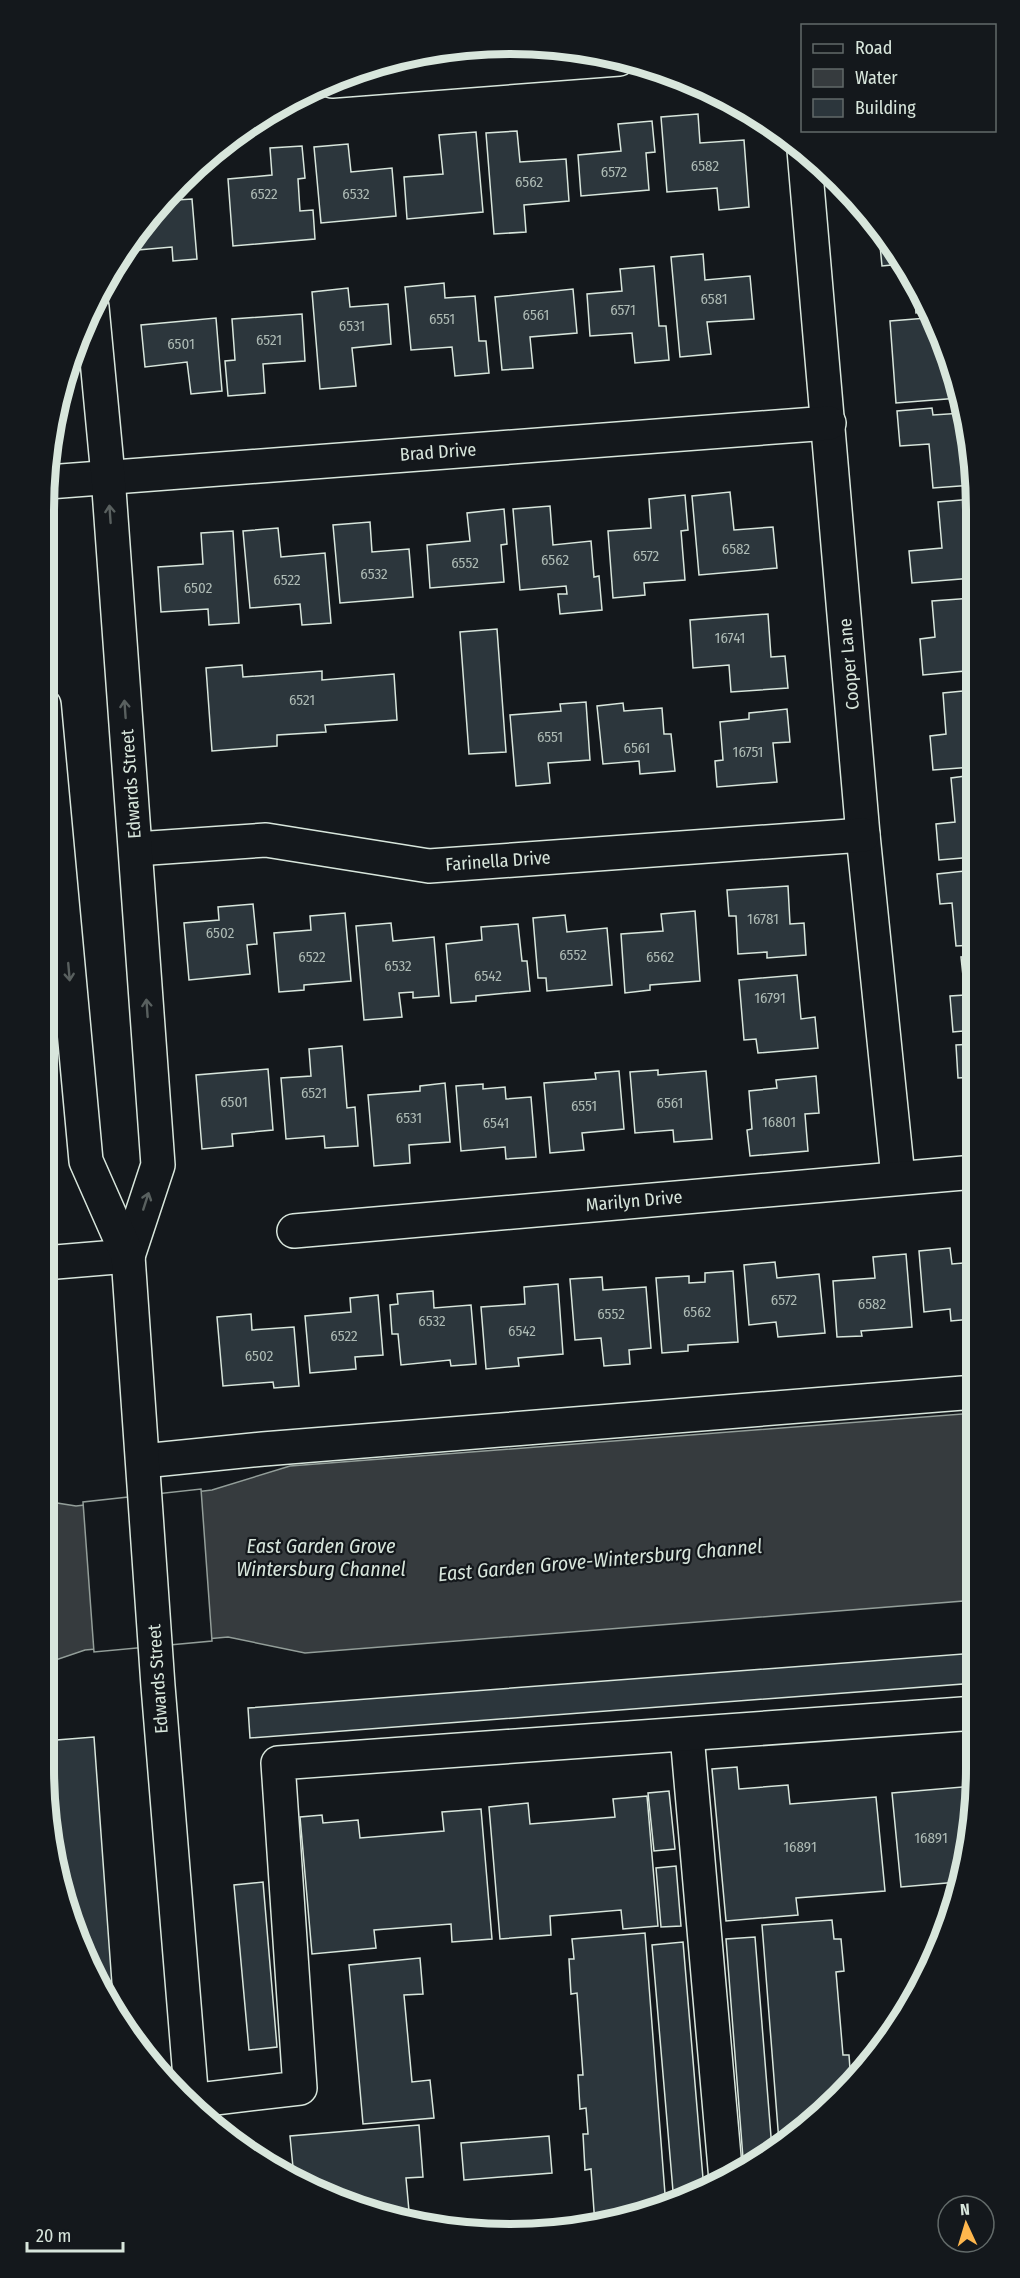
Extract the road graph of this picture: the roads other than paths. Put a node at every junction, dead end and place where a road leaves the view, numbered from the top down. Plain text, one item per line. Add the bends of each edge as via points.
1 (589, 61) edge
2 (361, 79) edge
3 (805, 162) edge
4 (94, 325) edge
5 (829, 423) junction
6 (108, 476) junction
7 (55, 481) edge
8 (54, 814) edge
9 (863, 835) junction
10 (136, 849) junction
11 (966, 1173) edge
12 (898, 1178) junction
13 (294, 1231) dead end
14 (128, 1256) junction
15 (54, 1262) edge
16 (966, 1393) edge
17 (143, 1469) junction
18 (966, 1714) edge
19 (687, 1735) junction
20 (190, 2092) edge
21 (199, 2101) edge
22 (725, 2170) edge

1 - 2 street
3 - 5 street, Cooper Lane
4 - 6 street, Edwards Street
5 - 6 street, Brad Drive
5 - 9 street, Cooper Lane
6 - 7 street, Brad Drive
10 -> 6 street, Edwards Street
8 -> 14 street, Edwards Street via 86,1161
9 - 10 street, Farinella Drive via 429,866 266,840
9 - 12 street, Cooper Lane
14 -> 10 street, Edwards Street via 158,1165
11 - 12 street, Marilyn Drive
12 - 13 street, Marilyn Drive
14 - 15 street
14 - 17 street, Edwards Street
16 - 17 street via 275,1448
17 - 20 street, Edwards Street
18 - 19 street
19 - 21 street via 278,1763 300,2088
19 - 22 street

